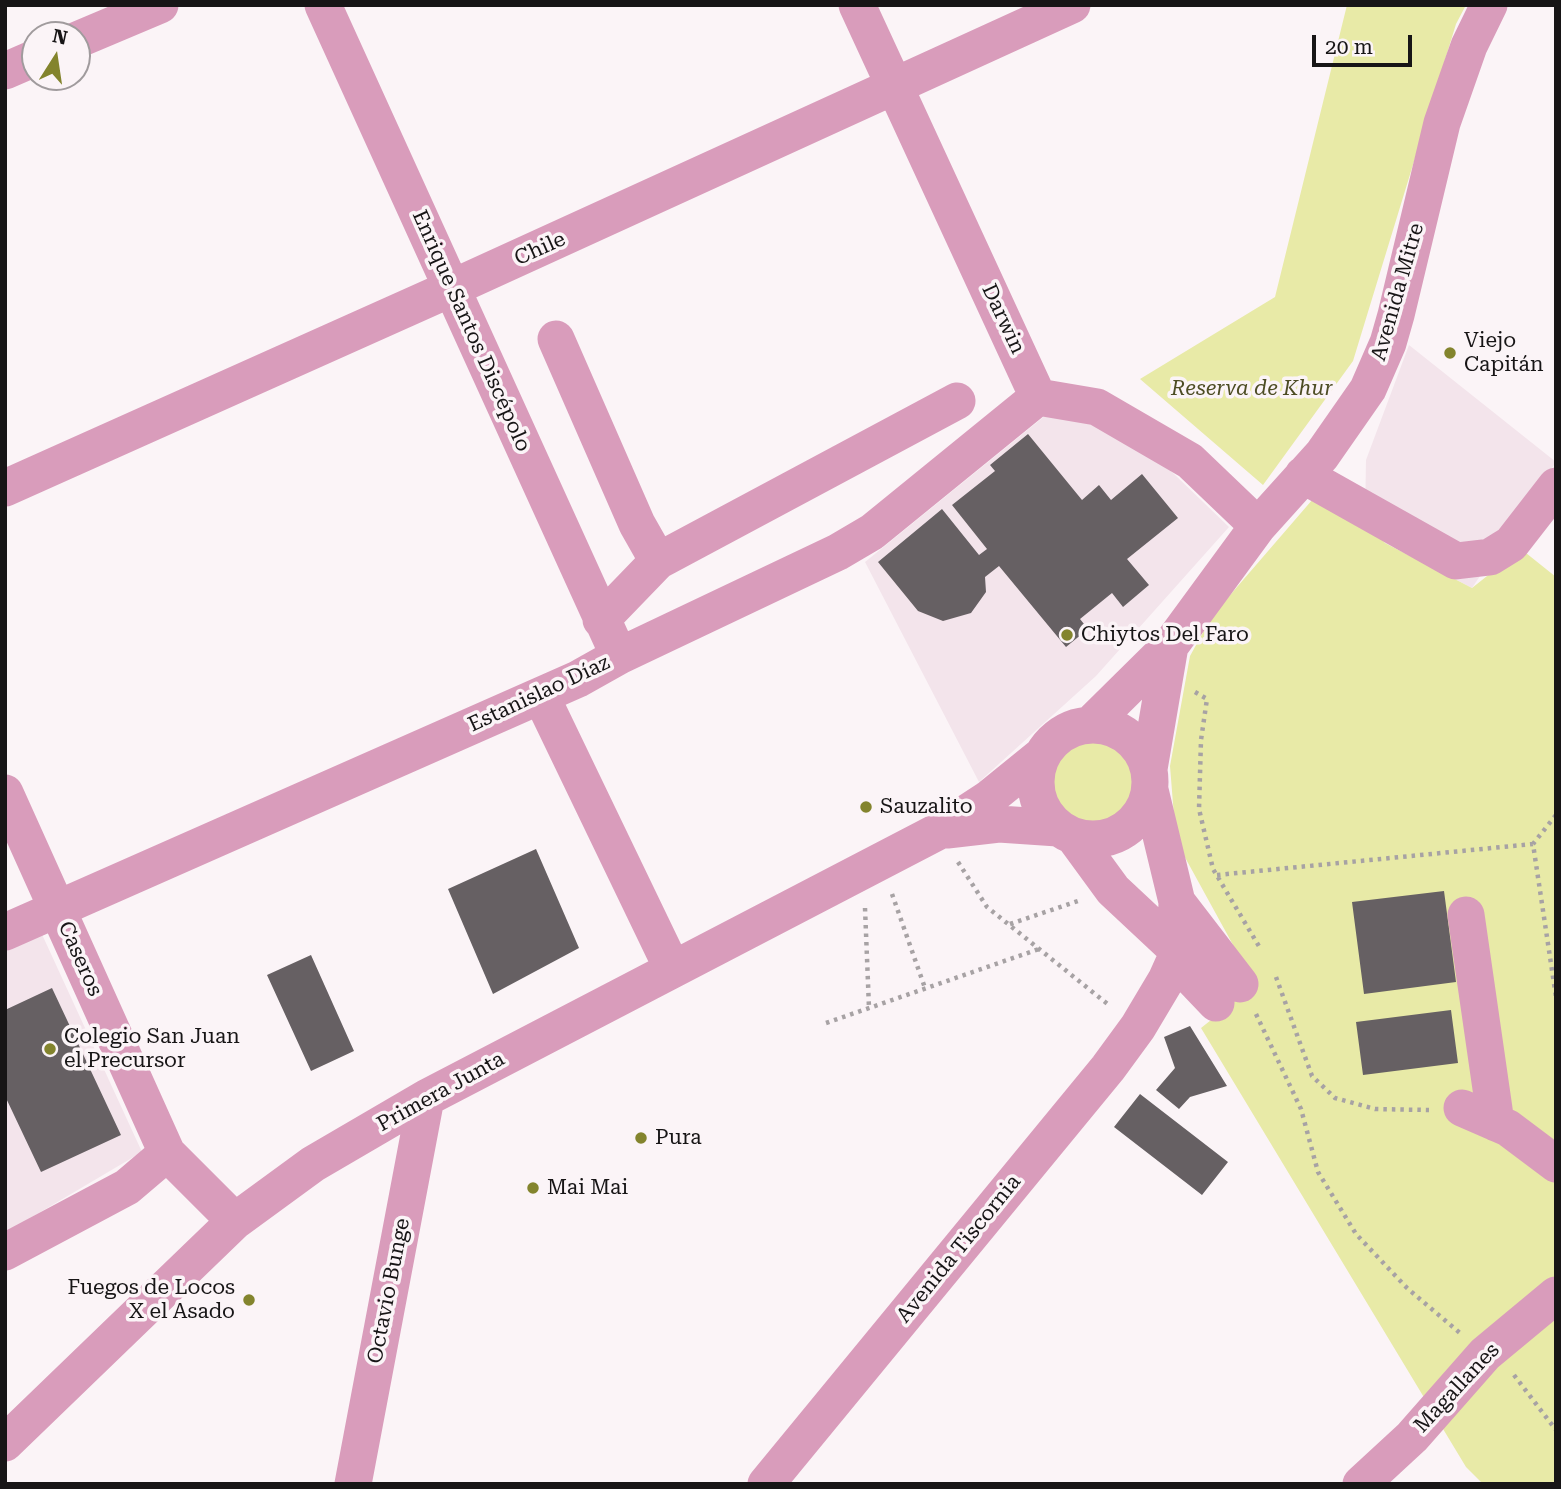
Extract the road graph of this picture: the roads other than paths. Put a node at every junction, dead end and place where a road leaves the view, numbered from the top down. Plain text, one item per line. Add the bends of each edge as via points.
1 (160, 5) edge
2 (323, 5) edge
3 (857, 5) edge
4 (1072, 5) edge
5 (1489, 5) edge
6 (91, 24) edge
7 (896, 87) junction
8 (452, 288) junction
9 (556, 339) dead end
10 (1038, 397) junction
11 (957, 401) dead end
12 (1303, 475) junction
13 (1556, 486) edge
14 (5, 488) edge
15 (1258, 526) junction
16 (658, 561) junction
17 (601, 620) junction
18 (619, 656) junction
19 (1167, 660) junction
20 (541, 696) junction
21 (1090, 724) junction
22 (1041, 756) junction
23 (1150, 779) junction
24 (5, 793) edge
25 (939, 831) junction
26 (1067, 833) junction
27 (1177, 902) junction
28 (58, 909) junction
29 (1466, 915) dead end
30 (5, 932) edge
31 (1175, 954) junction
32 (672, 968) junction
33 (426, 1098) junction
34 (1462, 1108) road end
35 (1496, 1123) junction
36 (167, 1153) junction
37 (1556, 1164) edge
38 (235, 1221) junction
39 (5, 1252) edge
40 (1556, 1294) edge
41 (5, 1443) edge
42 (353, 1484) edge
43 (766, 1484) edge
44 (1361, 1484) edge

1 - 6 street
2 - 8 street, Enrique Santos Discépolo
3 - 7 street, Darwin
4 - 7 street, Chile
5 - 12 street, Avenida Mitre via 1441,122 1388,343 1368,389
7 - 8 street, Chile
7 - 10 street, Darwin
8 - 14 street, Chile
8 - 17 street, Enrique Santos Discépolo
9 - 16 street via 637,524
10 - 15 street via 1097,407 1190,461
10 - 18 street, Estanislao Díaz via 872,532
11 - 16 street
12 - 13 street via 1443,556 1472,562 1511,544
12 - 15 street, Avenida Mitre
15 - 19 street, Avenida Mitre
16 - 17 street
17 - 18 street, Enrique Santos Discépolo
18 - 20 street, Estanislao Díaz
19 - 21 street, Avenida Mitre
19 - 23 street, Avenida Mitre
20 - 28 street, Estanislao Díaz
20 - 32 street
21 - 22 street via 1053,740
21 - 23 street via 1128,736 1141,751
22 - 25 street, Primera Junta
22 - 26 street via 1035,775 1036,795 1044,814
23 - 26 street via 1144,808 1124,830 1096,840
23 - 27 street
24 - 28 street, Caseros
25 - 26 street, Primera Junta via 999,824
25 - 32 street, Primera Junta
26 - 31 street via 1113,890
27 - 31 street
27 - 31 street via 1249,979
28 - 30 street, Estanislao Díaz
28 - 36 street, Caseros
29 - 35 street
31 - 43 street, Avenida Tiscornia via 1143,1019 1108,1068
32 - 33 street, Primera Junta
33 - 38 street, Primera Junta via 313,1164
33 - 42 street, Octavio Bunge
34 - 35 street
35 - 37 street
36 - 38 street, Caseros
36 - 39 street via 127,1187
38 - 41 street, Primera Junta
40 - 44 street, Magallanes via 1485,1354 1412,1437

